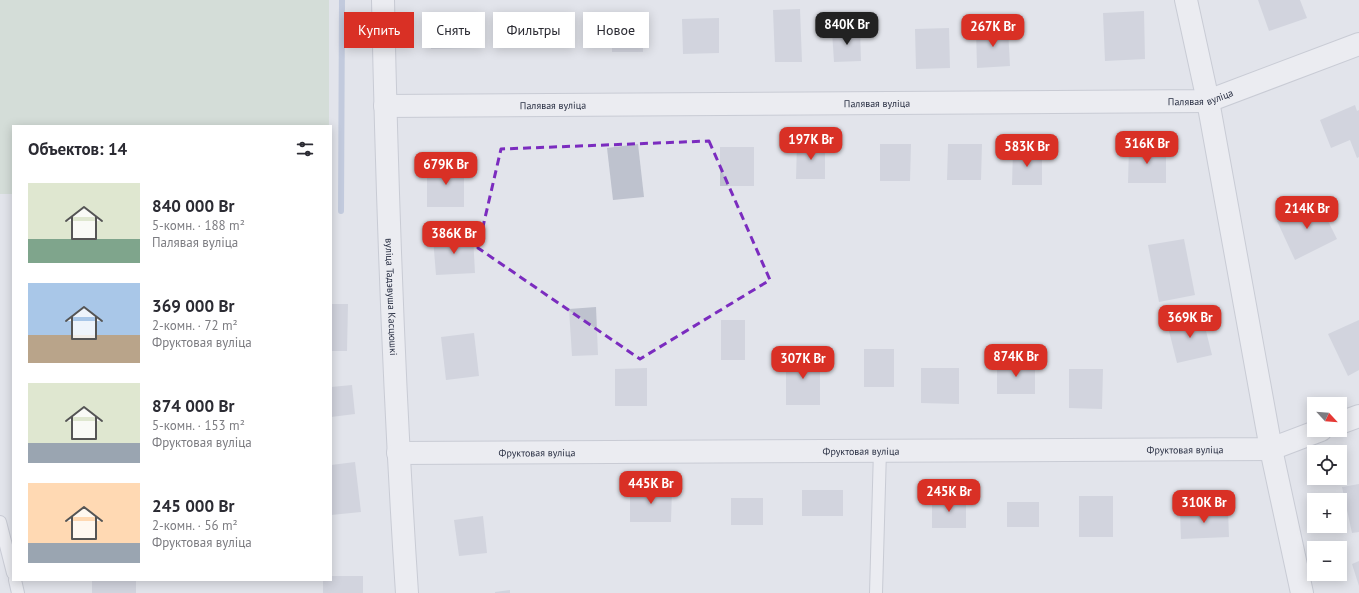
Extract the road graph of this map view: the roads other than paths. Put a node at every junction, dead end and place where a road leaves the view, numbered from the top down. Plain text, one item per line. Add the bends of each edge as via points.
1 (383, 0) edge
2 (1186, 0) edge
3 (1359, 44) edge
4 (1208, 101) junction
5 (385, 106) junction
6 (1359, 416) edge
7 (1347, 420) edge
8 (1307, 435) edge
9 (1271, 448) junction
10 (880, 450) junction
11 (398, 452) junction
12 (0, 522) edge
13 (12, 569) edge
14 (15, 581) edge
15 (18, 593) edge
16 (407, 593) edge
17 (876, 593) edge
18 (1302, 593) edge

1 - 5 street, вуліца Тадэвуша Касцюшкі
2 - 4 street
3 - 4 street, Палявая вуліца
4 - 5 street, Палявая вуліца
4 - 9 street
5 - 11 street, вуліца Тадэвуша Касцюшкі
6 - 7 street
8 - 9 street, Фруктовая вуліца
9 - 10 street, Фруктовая вуліца
9 - 18 street
10 - 11 street, Фруктовая вуліца
10 - 17 lane
11 - 16 street, вуліца Тадэвуша Касцюшкі
12 - 13 lane
14 - 15 lane

